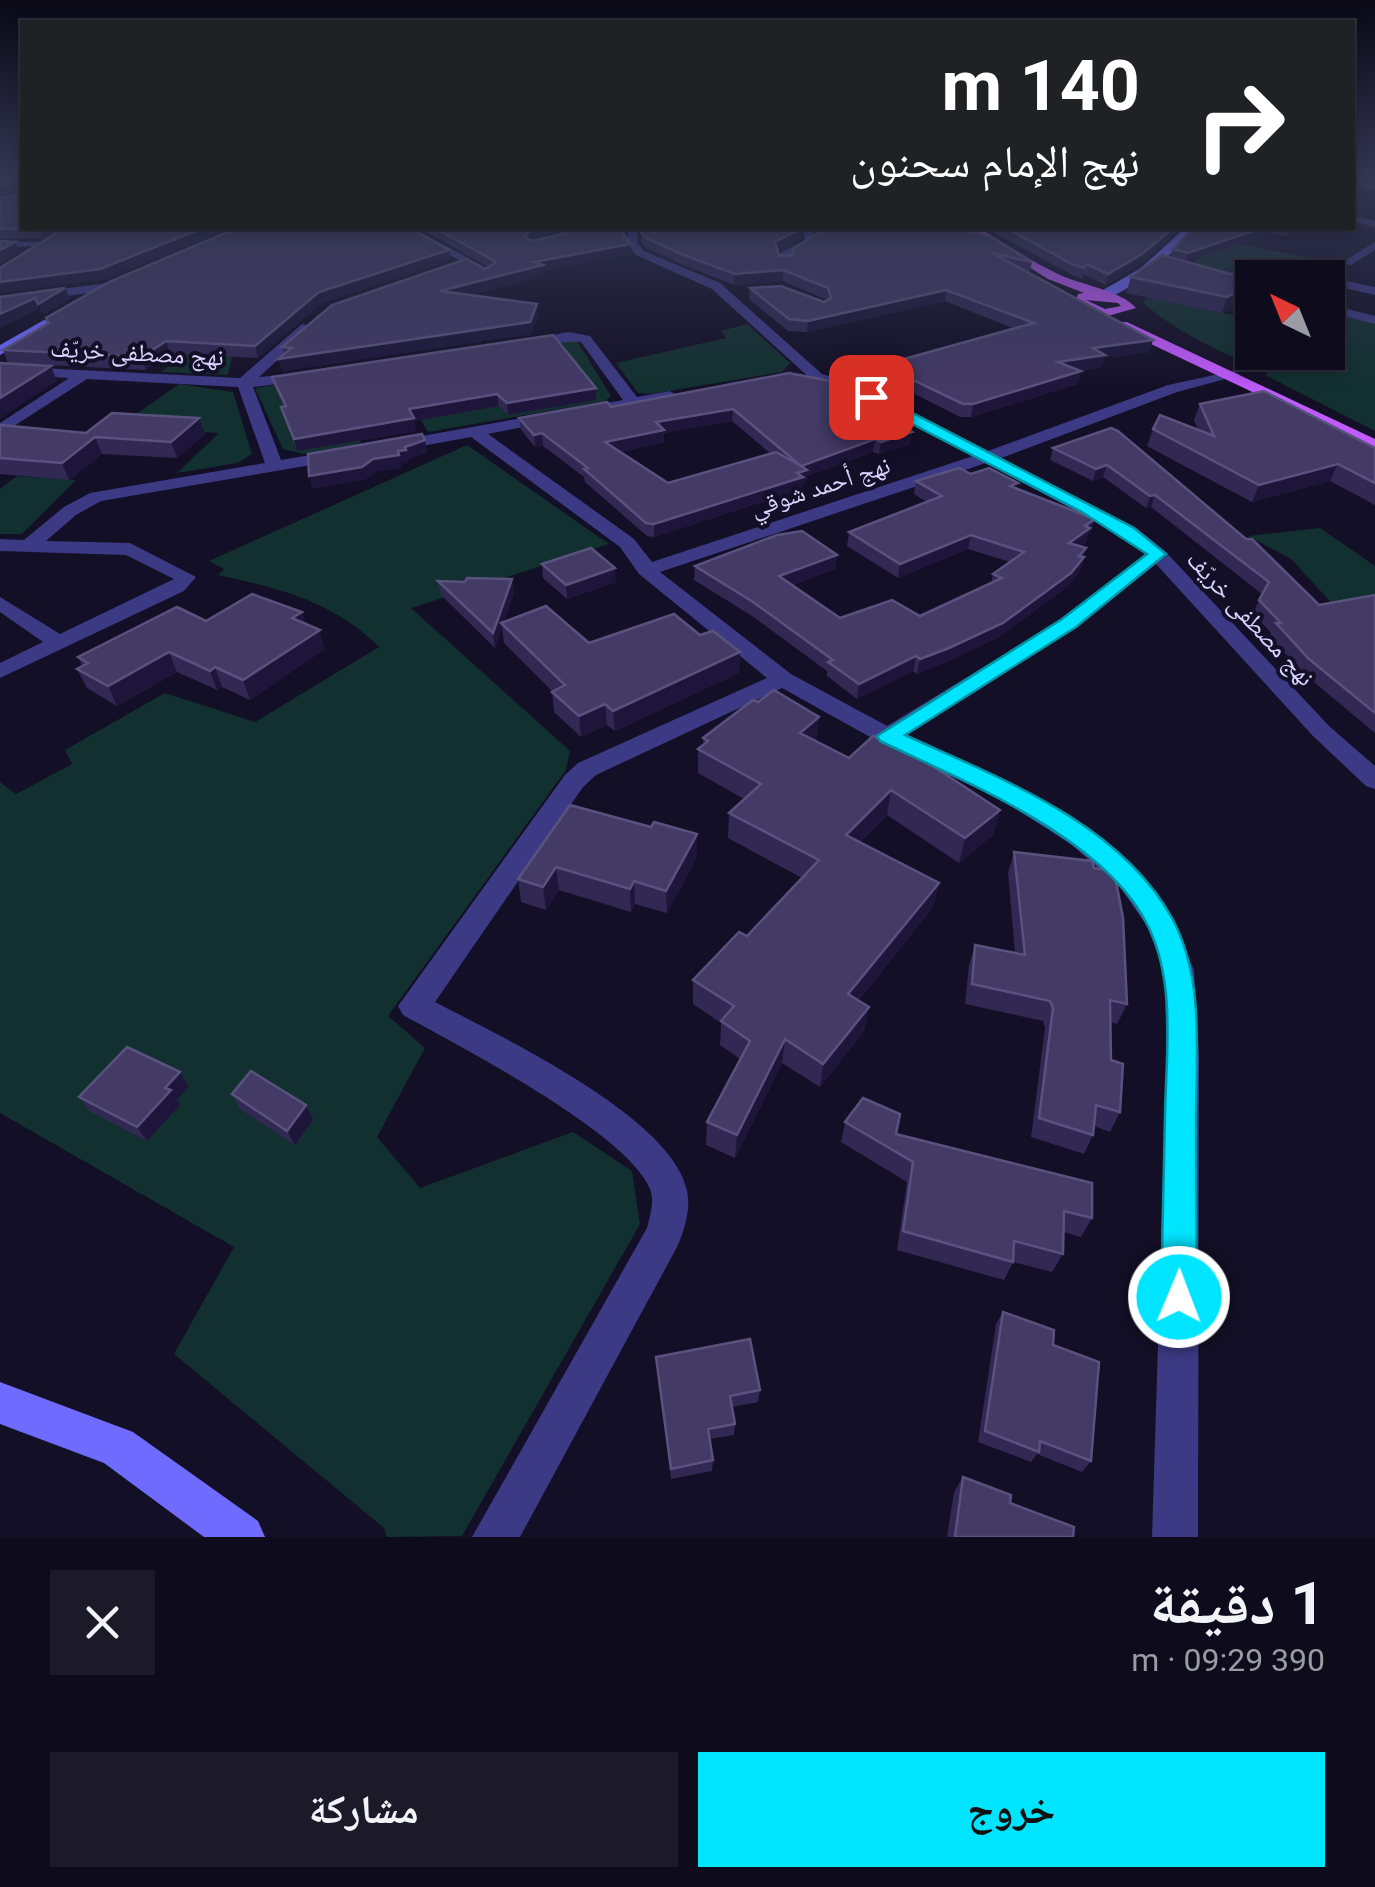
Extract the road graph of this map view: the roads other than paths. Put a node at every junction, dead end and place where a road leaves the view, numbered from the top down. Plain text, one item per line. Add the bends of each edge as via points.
1 (38, 249) edge
2 (444, 249) edge
3 (637, 249) edge
4 (796, 249) edge
5 (1004, 249) edge
6 (1168, 249) edge
7 (1368, 249) edge
8 (785, 261) edge
9 (468, 262) junction
10 (1154, 262) junction
11 (15, 263) edge
12 (1347, 263) dead end
13 (1170, 266) edge
14 (450, 268) edge
15 (488, 272) edge
16 (1052, 276) junction
17 (113, 284) joint
18 (1071, 284) junction
19 (1121, 285) junction
20 (1345, 285) edge
21 (1375, 290) edge
22 (1102, 296) junction
23 (0, 301) edge
24 (1077, 301) junction
25 (1128, 305) junction
26 (77, 306) edge
27 (1096, 312) junction
28 (1345, 312) edge
29 (62, 315) edge
30 (318, 317) edge
31 (1375, 320) edge
32 (1158, 342) junction
33 (500, 346) edge
34 (0, 351) edge
35 (1214, 366) junction
36 (0, 370) edge
37 (83, 374) junction
38 (323, 374) edge
39 (1233, 375) junction
40 (781, 376) edge
41 (817, 377) junction
42 (1177, 382) junction
43 (244, 383) junction
44 (688, 392) edge
45 (633, 402) junction
46 (0, 430) edge
47 (475, 432) junction
48 (1375, 444) edge
49 (384, 447) edge
50 (366, 450) edge
51 (987, 458) junction
52 (276, 466) junction
53 (0, 544) edge
54 (30, 544) junction
55 (1158, 554) junction
56 (646, 570) junction
57 (0, 603) edge
58 (59, 643) junction
59 (0, 671) edge
60 (783, 679) junction
61 (888, 736) junction
62 (1375, 780) edge
63 (0, 1403) edge
64 (242, 1537) edge
65 (495, 1537) edge
66 (1174, 1537) edge

1 - 11 street
2 - 9 street
3 - 41 street, نهج مصطفى خريّف via 735,292
4 - 8 street via 782,256
5 - 16 main road
6 - 10 main road
7 - 12 street
9 - 14 street
9 - 15 street
10 - 13 street
10 - 19 main road
16 - 18 main road
16 - 24 main road
17 - 23 street
17 - 26 main road
18 - 19 main road
18 - 22 main road
19 - 22 main road
19 - 25 main road
20 - 21 street
22 - 24 main road
22 - 25 main road
24 - 27 main road
25 - 27 main road via 1118,313
25 - 35 main road
27 - 32 main road
28 - 31 street
29 - 34 main road
30 - 43 street
32 - 35 main road
32 - 42 main road
33 - 45 street via 585,338
35 - 39 main road
35 - 42 street, نهج أحمد شوقي
36 - 37 street, نهج مصطفى خريّف
37 - 43 street, نهج مصطفى خريّف
37 - 46 street
38 - 43 street
39 - 42 street
39 - 48 main road
40 - 41 street
41 - 51 street, نهج مصطفى خريّف via 852,387
42 - 51 street, نهج أحمد شوقي
43 - 52 street, نهج مصطفى خريّف
44 - 45 street
45 - 47 street
47 - 49 street
47 - 56 street via 627,543
50 - 52 street
51 - 55 street, نهج مصطفى خريّف via 1128,531
51 - 56 street, نهج أحمد شوقي
52 - 54 street via 96,498
53 - 54 street
54 - 58 street via 130,549 186,577
55 - 61 street via 1069,623
55 - 62 street, نهج مصطفى خريّف via 1321,731
56 - 60 street
57 - 58 street
58 - 59 street
60 - 61 street
60 - 65 street via 601,761 574,781 414,1006 544,1076 647,1153 668,1185 664,1234
61 - 66 street via 1011,794 1082,838 1130,880 1160,922 1178,970 1183,1058
63 - 64 main road via 118,1447

